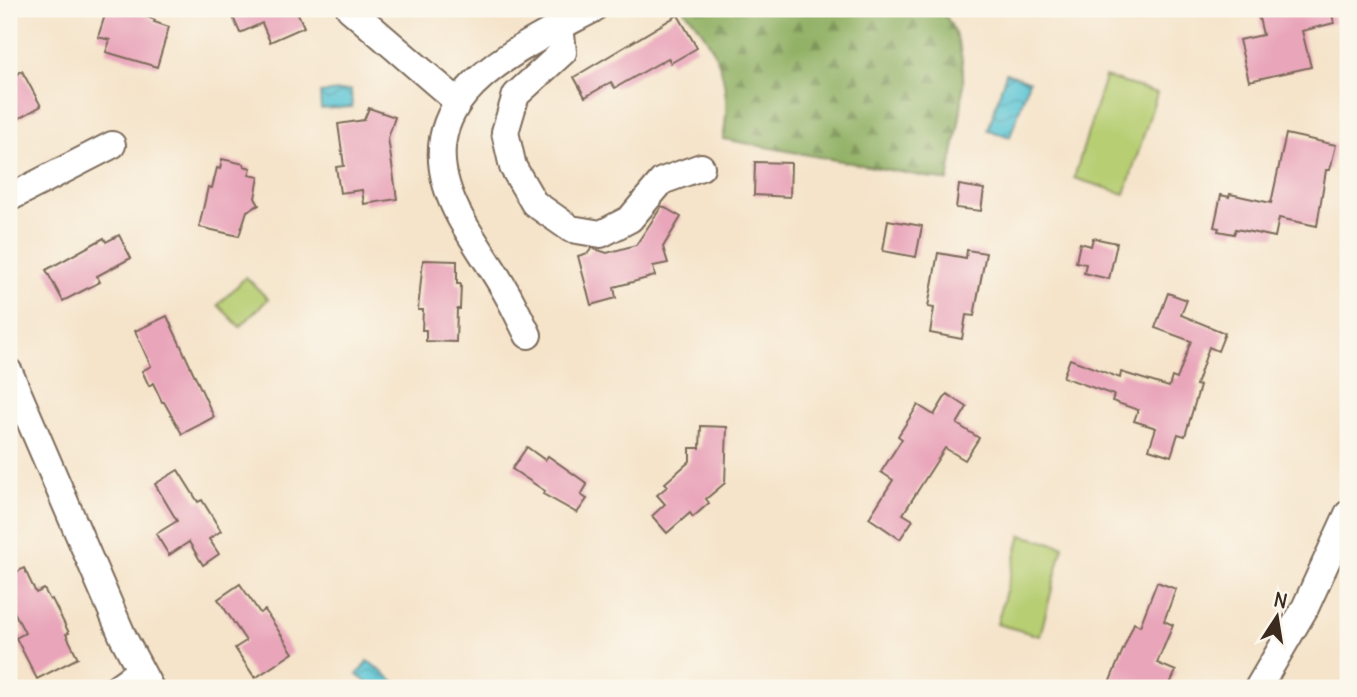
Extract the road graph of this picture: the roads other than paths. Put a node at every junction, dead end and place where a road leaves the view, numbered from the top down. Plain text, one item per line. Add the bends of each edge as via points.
1 (350, 9) edge
2 (593, 9) edge
3 (560, 26) junction
4 (458, 102) junction
5 (112, 145) dead end
6 (701, 167) dead end
7 (9, 198) edge
8 (528, 335) dead end
9 (9, 372) edge
10 (1348, 514) edge
11 (145, 679) edge
12 (116, 688) edge
13 (1258, 688) edge

1 - 4 street
2 - 3 street
3 - 4 street via 510,53
3 - 6 street via 563,52 516,95 505,132 513,167 534,203 571,229 601,234 630,219 662,181
4 - 8 street via 444,133 441,155 447,186
5 - 7 street
9 - 11 street via 123,638
10 - 13 street via 1306,608
11 - 12 street

